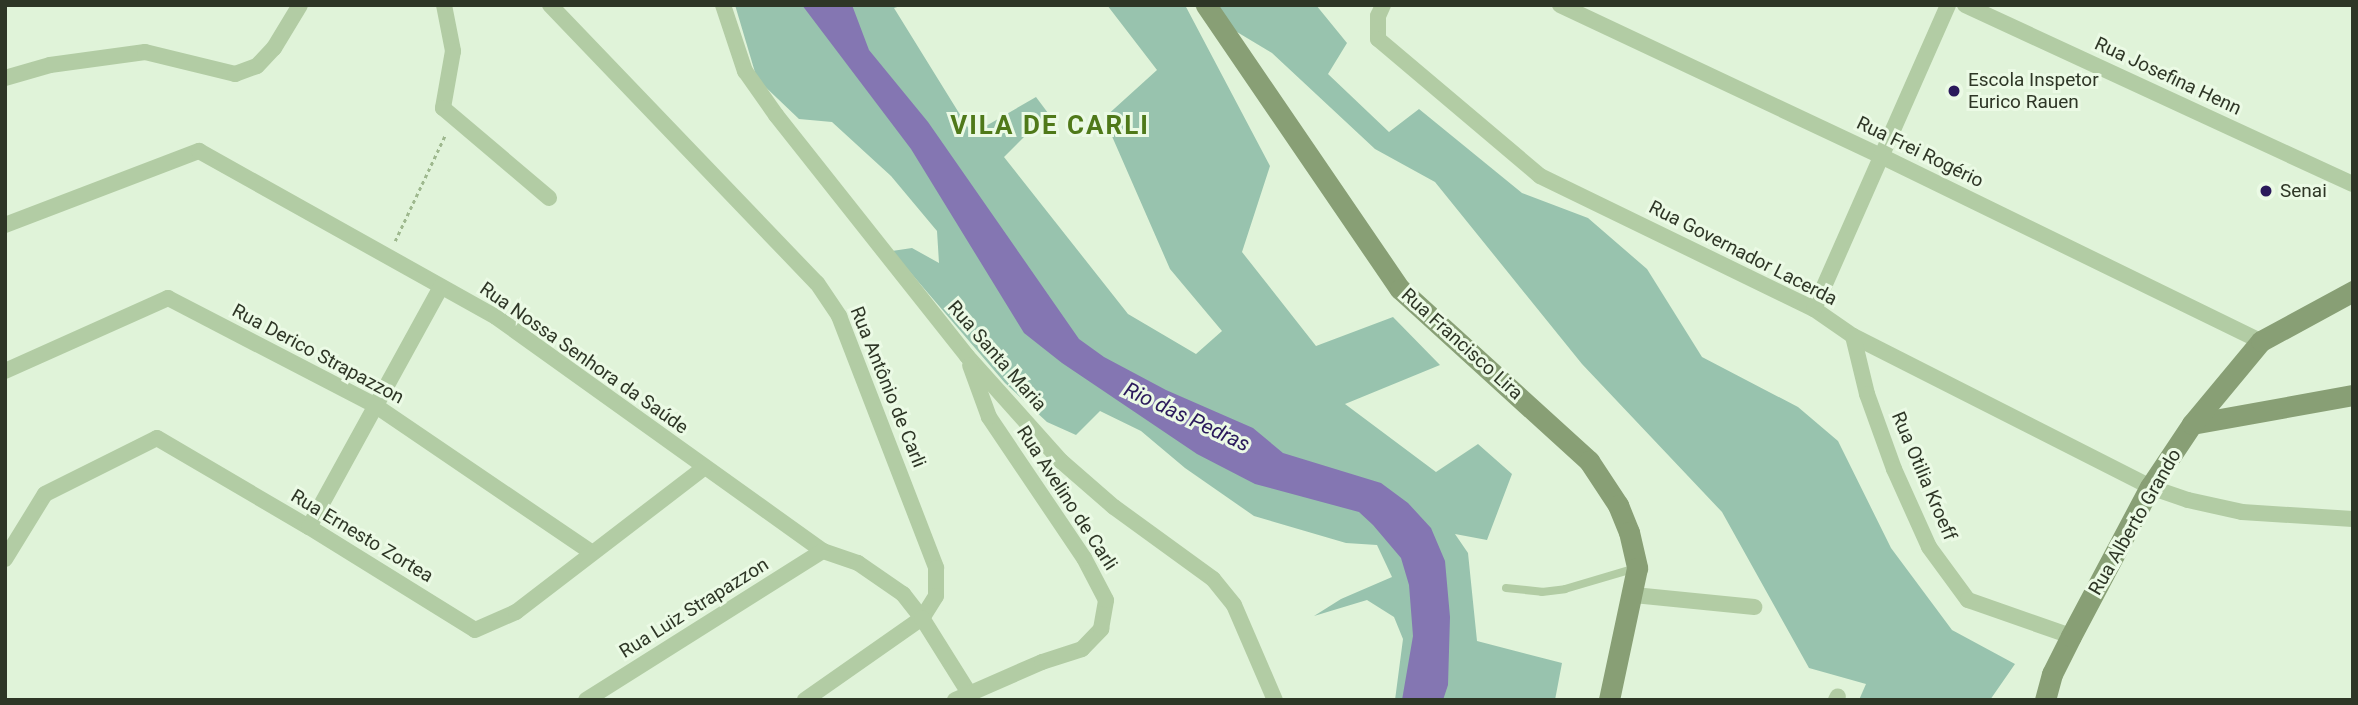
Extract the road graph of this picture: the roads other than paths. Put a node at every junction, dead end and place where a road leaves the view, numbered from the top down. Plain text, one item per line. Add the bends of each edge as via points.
1 (300, 5) edge
2 (444, 5) edge
3 (550, 5) edge
4 (723, 5) edge
5 (1206, 5) edge
6 (1383, 5) edge
7 (1560, 5) edge
8 (1948, 5) edge
9 (1965, 5) edge
10 (5, 78) edge
11 (1883, 157) junction
12 (2353, 184) edge
13 (549, 198) dead end
14 (5, 225) edge
15 (442, 287) junction
16 (2353, 291) edge
17 (1814, 309) junction
18 (1853, 335) junction
19 (2260, 341) junction
20 (967, 356) junction
21 (5, 371) edge
22 (2353, 395) edge
23 (376, 406) junction
24 (2192, 424) junction
25 (704, 468) junction
26 (2150, 487) junction
27 (2353, 519) edge
28 (309, 527) junction
29 (824, 551) junction
30 (592, 553) junction
31 (5, 559) edge
32 (1637, 568) junction
33 (1506, 588) dead end
34 (1634, 595) junction
35 (1754, 607) dead end
36 (922, 618) junction
37 (2071, 636) junction
38 (962, 696) edge
39 (1273, 699) edge
40 (586, 700) edge
41 (805, 700) edge
42 (1609, 700) edge
43 (2045, 700) edge

1 - 10 street via 274,48 257,66 235,74 145,52 50,65
2 - 13 street via 453,51 443,108
3 - 36 street, Rua Antônio de Carli via 817,283 839,316 936,568 936,596
4 - 20 street, Rua Santa Maria via 745,71
5 - 32 street, Rua Francisco Lira via 1400,289 1589,461 1618,505
6 - 17 street, Rua Governador Lacerda via 1378,39 1540,176
7 - 11 street, Rua Frei Rogério
8 - 11 street
9 - 12 street, Rua Josefina Henn
11 - 17 street
11 - 19 street, Rua Frei Rogério
14 - 15 street, Rua Nossa Senhora da Saúde via 199,150
15 - 23 street
15 - 25 street, Rua Nossa Senhora da Saúde via 496,317
16 - 19 street, Rua Alberto Grando
17 - 18 street, Rua Governador Lacerda
18 - 26 street, Rua Governador Lacerda
18 - 37 street, Rua Otilia Kroeff via 1867,394 1929,547 1968,600
19 - 24 street, Rua Alberto Grando
20 - 38 street, Rua Avelino de Carli via 989,418 1084,558 1107,600 1101,629 1082,649
20 - 39 street, Rua Santa Maria via 1060,461 1213,579 1234,605
21 - 23 street, Rua Derico Strapazzon via 168,298
22 - 24 street
23 - 28 street
23 - 30 street, Rua Derico Strapazzon
24 - 26 street, Rua Alberto Grando
25 - 29 street, Rua Nossa Senhora da Saúde
25 - 30 street, Rua Ernesto Zortea
26 - 27 street, Rua Governador Lacerda via 2242,512
26 - 37 street, Rua Alberto Grando
28 - 30 street, Rua Ernesto Zortea via 475,630 516,612
28 - 31 street, Rua Ernesto Zortea via 157,438 45,494
29 - 36 street, Rua Nossa Senhora da Saúde via 858,563 903,594
29 - 40 street, Rua Luiz Strapazzon
32 - 33 lane via 1565,589
32 - 34 street, Rua Francisco Lira
34 - 35 street
34 - 42 street, Rua Francisco Lira
36 - 38 street, Rua Nossa Senhora da Saúde
36 - 41 street
37 - 43 street, Rua Alberto Grando

